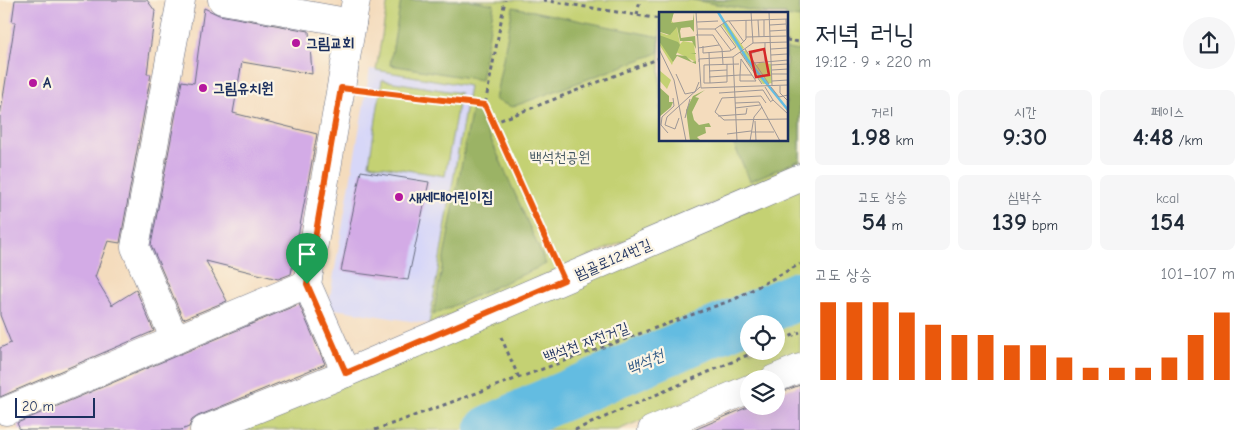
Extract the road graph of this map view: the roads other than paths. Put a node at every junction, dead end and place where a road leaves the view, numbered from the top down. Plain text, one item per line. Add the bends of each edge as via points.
1 (181, 0) edge
2 (222, 0) edge
3 (354, 12) edge
4 (800, 178) edge
5 (307, 284) junction
6 (175, 340) junction
7 (800, 368) edge
8 (346, 373) junction
9 (785, 374) edge
10 (740, 393) edge
11 (7, 411) edge
12 (204, 430) edge
13 (652, 430) edge

1 - 6 street via 135,247
2 - 3 street
3 - 5 street
4 - 8 street, 범골로124번길
5 - 6 street
5 - 8 street
6 - 11 street
7 - 9 street
8 - 12 street, 범골로124번길
10 - 13 street

